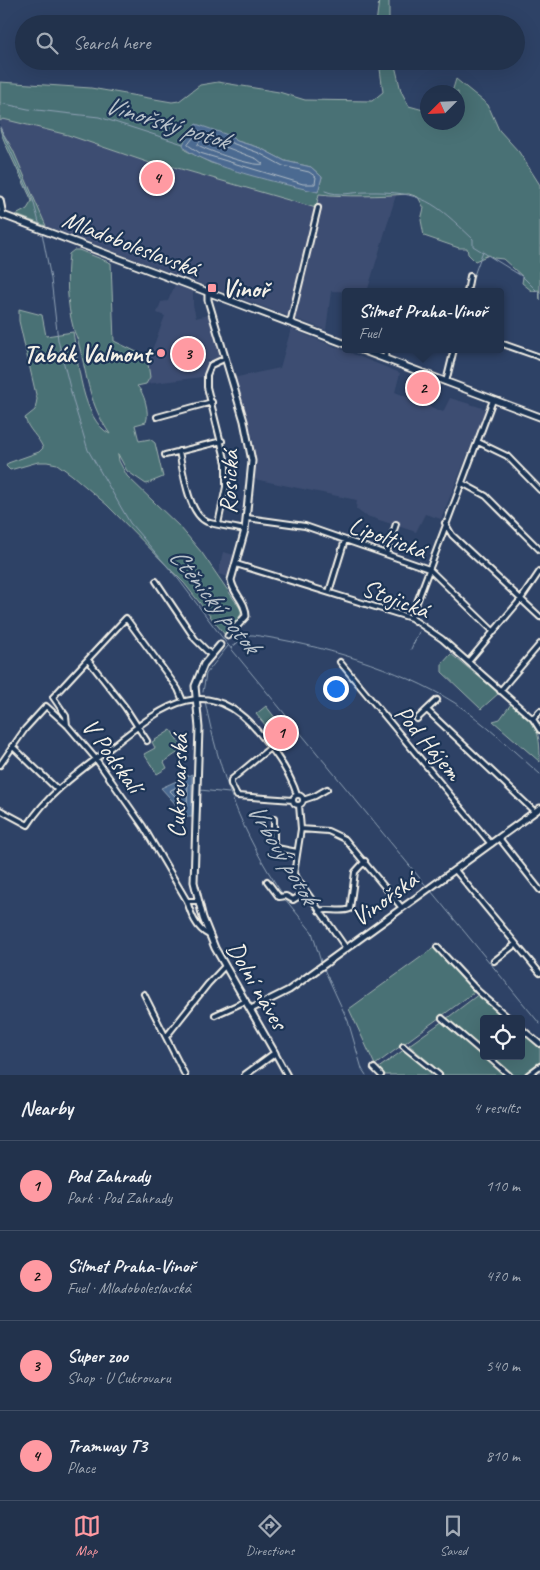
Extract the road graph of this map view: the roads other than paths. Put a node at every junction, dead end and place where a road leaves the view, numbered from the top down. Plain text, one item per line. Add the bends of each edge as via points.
1 (0, 200) edge
2 (318, 208) dead end
3 (2, 214) edge
4 (470, 276) dead end
5 (468, 288) edge
6 (208, 292) junction
7 (290, 323) junction
8 (342, 342) edge
9 (504, 344) edge
10 (370, 353) edge
11 (386, 353) edge
12 (453, 353) edge
13 (540, 357) edge
14 (224, 359) junction
15 (385, 359) junction
16 (446, 382) junction
17 (493, 400) junction
18 (212, 402) junction
19 (156, 416) dead end
20 (540, 417) edge
21 (222, 441) junction
22 (478, 442) junction
23 (179, 451) junction
24 (165, 455) dead end
25 (462, 483) junction
26 (540, 490) edge
27 (247, 518) junction
28 (445, 523) junction
29 (218, 524) junction
30 (396, 524) dead end
31 (246, 530) junction
32 (345, 540) junction
33 (540, 550) edge
34 (386, 554) junction
35 (236, 564) junction
36 (429, 569) junction
37 (540, 571) edge
38 (156, 581) dead end
39 (329, 592) junction
40 (521, 599) junction
41 (540, 617) edge
42 (411, 618) junction
43 (494, 632) junction
44 (228, 636) dead end
45 (540, 644) edge
46 (220, 645) dead end
47 (211, 655) junction
48 (88, 660) junction
49 (340, 662) dead end
50 (468, 662) junction
51 (500, 691) junction
52 (195, 699) junction
53 (437, 700) dead end
54 (183, 701) junction
55 (427, 710) junction
56 (540, 711) edge
57 (417, 719) dead end
58 (533, 719) junction
59 (67, 725) junction
60 (138, 727) junction
61 (540, 730) edge
62 (147, 741) dead end
63 (12, 746) junction
64 (270, 747) junction
65 (96, 759) junction
66 (0, 765) edge
67 (328, 789) dead end
68 (58, 790) junction
69 (297, 796) junction
70 (293, 800) junction
71 (303, 800) junction
72 (299, 805) junction
73 (0, 810) edge
74 (538, 810) edge
75 (274, 819) dead end
76 (301, 829) junction
77 (499, 838) junction
78 (491, 844) junction
79 (297, 852) junction
80 (365, 861) junction
81 (455, 870) junction
82 (266, 881) dead end
83 (540, 890) edge
84 (306, 892) junction
85 (186, 901) junction
86 (197, 901) junction
87 (402, 908) junction
88 (319, 911) junction
89 (209, 935) junction
90 (516, 944) junction
91 (437, 946) dead end
92 (346, 948) junction
93 (494, 962) dead end
94 (225, 966) junction
95 (540, 973) edge
96 (144, 994) dead end
97 (246, 1001) junction
98 (251, 1008) junction
99 (215, 1015) dead end
100 (505, 1015) edge
101 (442, 1018) dead end
102 (525, 1031) edge
103 (166, 1037) junction
104 (540, 1044) edge
105 (404, 1046) dead end
106 (480, 1051) edge
107 (275, 1053) junction
108 (492, 1060) edge
109 (540, 1066) edge
110 (374, 1068) dead end
111 (185, 1075) edge
112 (245, 1075) edge
113 (287, 1075) edge
114 (381, 1075) edge
115 (439, 1075) edge
116 (509, 1075) edge
117 (528, 1075) edge

1 - 3 street
2 - 7 street
3 - 6 main road, Mladoboleslavská
4 - 5 street
6 - 7 main road, Mladoboleslavská
6 - 14 street, Rosická
7 - 8 main road, Mladoboleslavská
9 - 13 street
10 - 15 main road
11 - 15 street
12 - 16 street
14 - 18 street via 211,365 207,375
14 - 27 street, Rosická via 249,440 252,480
15 - 16 main road
16 - 17 main road
17 - 20 main road
17 - 22 street
18 - 19 street
18 - 21 street
21 - 23 street
21 - 29 street via 226,486
22 - 25 street
22 - 26 street via 507,456
23 - 24 street
23 - 29 street via 191,502 202,519
25 - 28 street
25 - 33 street via 486,496
27 - 31 street, Rosická
27 - 32 street, Lipoltická via 305,526
28 - 36 street
28 - 40 street via 452,534
29 - 31 street
30 - 34 street
31 - 35 street, Rosická
32 - 34 street, Lipoltická
32 - 39 street
34 - 36 street, Lipoltická
35 - 39 street, Stojická
35 - 44 street, Rosická via 232,584 246,613 243,622
36 - 42 street
36 - 43 street, Lipoltická
37 - 40 street
38 - 47 street via 195,639
39 - 42 street, Stojická
40 - 41 street
40 - 43 street
42 - 50 street, Stojická via 430,629
43 - 50 street
45 - 51 street
46 - 47 street, Cukrovarská
47 - 52 street, Cukrovarská via 197,677
48 - 54 street via 126,618 178,689
48 - 59 street, V Podskalí via 53,698 66,716
48 - 60 street
49 - 78 street, Pod Hájem
50 - 51 street, Stojická
51 - 58 street, Stojická
52 - 54 street
52 - 64 street via 215,700 230,706 252,724
52 - 86 street, Cukrovarská via 199,728 193,859
53 - 55 street
54 - 60 street via 164,709
55 - 57 street
55 - 74 street
56 - 58 street
58 - 61 street, Stojická
59 - 63 street via 46,706
59 - 65 street, V Podskalí
60 - 62 street
60 - 65 street
63 - 66 street
63 - 68 street
64 - 69 street via 289,776
64 - 70 street via 232,780 235,794
65 - 68 street
65 - 85 street, V Podskalí via 143,826
67 - 71 street
68 - 73 street via 37,810 28,825
69 - 70 street
69 - 71 street
70 - 72 street
71 - 72 street
72 - 76 street
74 - 77 street, Vinořská
75 - 79 street via 274,845
76 - 79 street
76 - 80 street via 336,834
77 - 78 street, Vinořská
77 - 83 street
78 - 81 street, Vinořská
79 - 84 street via 294,874
80 - 87 street
80 - 88 street via 354,872 350,909
81 - 87 street, Vinořská
81 - 90 street
82 - 84 street via 279,897 293,900
84 - 88 street
85 - 86 street
85 - 89 street, V Podskalí via 194,921
86 - 89 street, Cukrovarská
87 - 92 street, Vinořská
88 - 92 street
89 - 94 street, Dolní náves
90 - 93 street
90 - 95 street
91 - 100 street via 478,991
92 - 98 street, Vinořská via 280,995
94 - 97 street, Dolní náves
94 - 103 street
96 - 103 street
97 - 98 street, Dolní náves
97 - 99 street
98 - 107 street, Dolní náves
101 - 106 street
102 - 104 street
103 - 111 street
105 - 115 street
107 - 112 street
107 - 113 street
108 - 116 street
109 - 117 street
110 - 114 street

